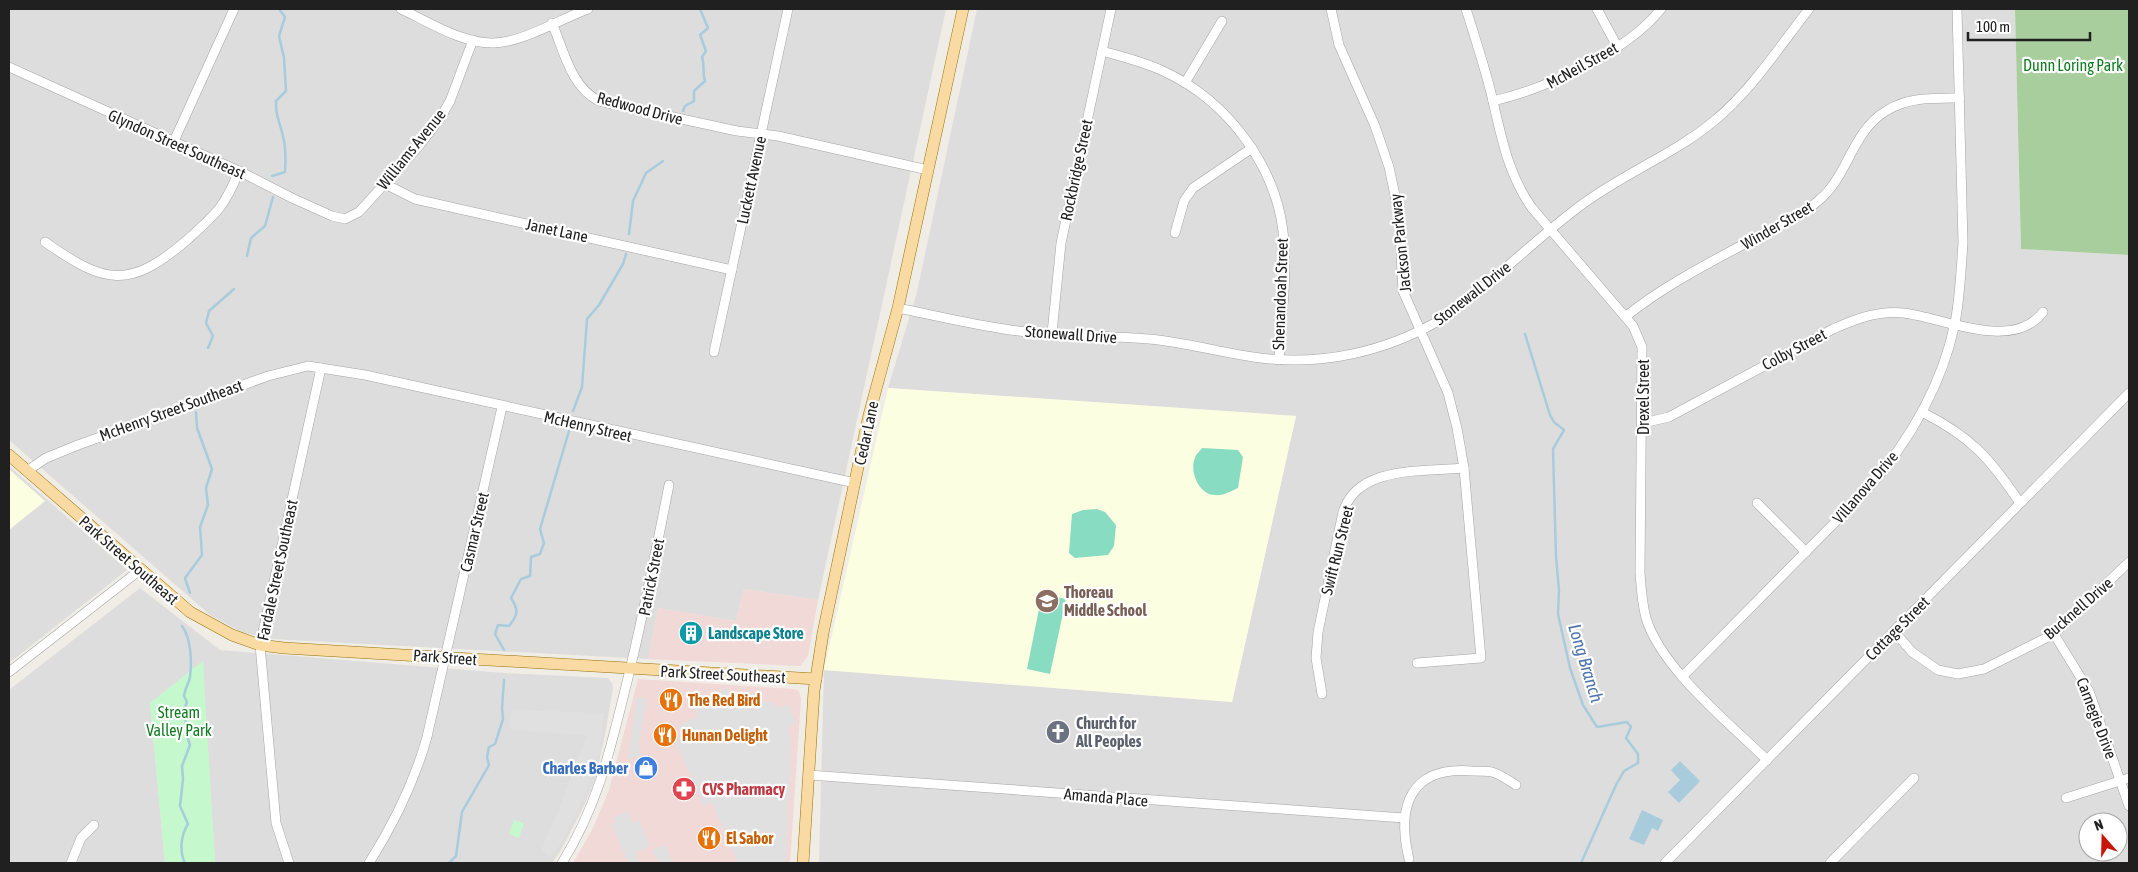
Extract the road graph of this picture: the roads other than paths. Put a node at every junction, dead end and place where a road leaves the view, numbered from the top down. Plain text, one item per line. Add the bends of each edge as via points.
1 (234, 9) edge
2 (401, 9) edge
3 (588, 9) edge
4 (788, 9) edge
5 (963, 9) edge
6 (1111, 9) edge
7 (1331, 9) edge
8 (1466, 9) edge
9 (1597, 9) edge
10 (1660, 9) edge
11 (1809, 9) edge
12 (1957, 9) edge
13 (1222, 21) dead end
14 (552, 23) junction
15 (473, 40) junction
16 (1617, 46) junction
17 (1102, 51) junction
18 (9, 67) edge
19 (1185, 83) junction
20 (1960, 98) junction
21 (1493, 101) junction
22 (760, 134) junction
23 (174, 141) junction
24 (1252, 148) junction
25 (928, 170) junction
26 (239, 171) junction
27 (385, 184) junction
28 (346, 219) joint
29 (1551, 230) junction
30 (1176, 233) dead end
31 (45, 242) dead end
32 (732, 270) junction
33 (898, 308) junction
34 (2043, 312) dead end
35 (1626, 317) junction
36 (1955, 324) junction
37 (1420, 332) junction
38 (1052, 333) junction
39 (714, 352) dead end
40 (1279, 360) junction
41 (321, 368) junction
42 (2129, 394) edge
43 (502, 407) junction
44 (1922, 412) junction
45 (1643, 423) junction
46 (9, 455) edge
47 (1464, 468) junction
48 (28, 472) junction
49 (855, 483) junction
50 (669, 485) dead end
51 (1757, 503) dead end
52 (2020, 503) junction
53 (1806, 552) junction
54 (2129, 562) edge
55 (140, 570) junction
56 (1894, 631) junction
57 (2054, 634) junction
58 (260, 645) junction
59 (445, 657) junction
60 (1417, 663) dead end
61 (630, 669) junction
62 (9, 672) edge
63 (1682, 677) junction
64 (816, 679) junction
65 (1322, 694) dead end
66 (1767, 760) junction
67 (808, 775) junction
68 (1914, 778) dead end
69 (2125, 780) edge
70 (1516, 786) dead end
71 (2066, 798) dead end
72 (2129, 806) edge
73 (1404, 818) junction
74 (94, 826) dead end
75 (1409, 859) dead end
76 (71, 863) edge
77 (289, 863) edge
78 (369, 863) edge
79 (562, 863) edge
80 (803, 863) edge
81 (1665, 863) edge
82 (1830, 863) edge

1 - 23 street
2 - 15 street
3 - 14 street
4 - 22 street, Luckett Avenue
5 - 25 main road, Cedar Lane
6 - 17 street, Rockbridge Street
7 - 37 street, Jackson Parkway via 1339,45 1375,126 1389,168 1399,214 1403,292
8 - 21 street, Drexel Street
9 - 16 street
10 - 16 street, McNeil Street via 1636,34
11 - 29 street, Stonewall Drive via 1759,74 1718,118 1685,142 1598,192
12 - 20 street, Villanova Drive
13 - 19 street
14 - 15 street via 506,42
14 - 22 street, Redwood Drive via 577,82 599,101
15 - 27 street, Williams Avenue via 441,117
16 - 21 street, McNeil Street via 1541,87
17 - 19 street, Shenandoah Street via 1163,71
17 - 38 street, Rockbridge Street via 1060,242
18 - 23 street, Glyndon Street Southeast via 160,138
19 - 24 street, Shenandoah Street via 1219,109
20 - 35 street, Winder Street via 1920,99 1901,103 1886,111 1866,127 1856,141 1843,172 1815,204 1665,287
20 - 36 street, Villanova Drive via 1963,243
21 - 29 street, Drexel Street via 1512,174 1526,199
22 - 25 street, Redwood Drive
22 - 32 street, Luckett Avenue
23 - 26 street, Glyndon Street Southeast
24 - 30 street via 1193,188 1184,201
24 - 40 street, Shenandoah Street via 1276,199 1284,241
25 - 33 main road, Cedar Lane
26 - 28 street, Glyndon Street Southeast via 292,198
26 - 31 street via 220,210 158,264 142,271 118,276 89,270
27 - 28 street, Williams Avenue via 359,212
27 - 32 street, Janet Lane via 415,199
29 - 35 street, Drexel Street
29 - 37 street, Stonewall Drive via 1464,304
32 - 39 street, Luckett Avenue
33 - 38 street, Stonewall Drive via 1000,329
33 - 49 main road, Cedar Lane via 875,390
34 - 36 street, Colby Street via 2032,324 2016,330 1989,331
35 - 45 street, Drexel Street via 1642,347
36 - 44 street, Villanova Drive
36 - 45 street, Colby Street via 1904,313 1855,319 1669,417
37 - 40 street, Stonewall Drive via 1349,356
37 - 47 street, Jackson Parkway via 1448,393
38 - 40 street, Stonewall Drive via 1169,341
41 - 43 street, McHenry Street
41 - 48 street, McHenry Street Southeast via 300,367 242,384 46,458
41 - 58 street, Fardale Street Southeast
42 - 52 street, Cottage Street
43 - 49 street, McHenry Street
43 - 59 street, Casmar Street
44 - 52 street via 1963,435 1985,455
44 - 53 street, Villanova Drive via 1882,472
45 - 63 street, Drexel Street via 1642,599 1658,646
46 - 48 main road, Park Street Southeast
47 - 60 street, Jackson Parkway via 1480,658
47 - 65 street, Swift Run Street via 1372,479 1359,487 1348,500 1318,632 1316,658
48 - 55 main road, Park Street Southeast
49 - 64 main road, Cedar Lane
50 - 61 street, Patrick Street via 648,598
51 - 53 street
52 - 56 street, Cottage Street
53 - 63 street, Villanova Drive
54 - 57 street, Bucknell Drive
55 - 58 main road, Park Street Southeast via 190,612 215,627
55 - 62 street
56 - 57 street, Bucknell Drive via 1926,664 1958,674 1984,669
56 - 66 street, Cottage Street
57 - 69 street, Carnegie Drive via 2089,691
58 - 59 main road, Park Street via 308,651
58 - 77 street, Fardale Street Southeast via 276,823
59 - 61 main road, Park Street
59 - 78 street, Casmar Street via 412,784 394,823
61 - 64 main road, Park Street Southeast
61 - 79 street, Patrick Street via 602,782 582,829
63 - 66 street, Drexel Street
64 - 67 main road, Cedar Lane
66 - 81 street, Cottage Street
67 - 73 street, Amanda Place
67 - 80 main road, Cedar Lane
68 - 82 street
69 - 71 street
69 - 72 street, Carnegie Drive
70 - 73 street via 1493,772 1453,769 1440,772 1424,780 1414,790
73 - 75 street
74 - 76 street via 81,838

